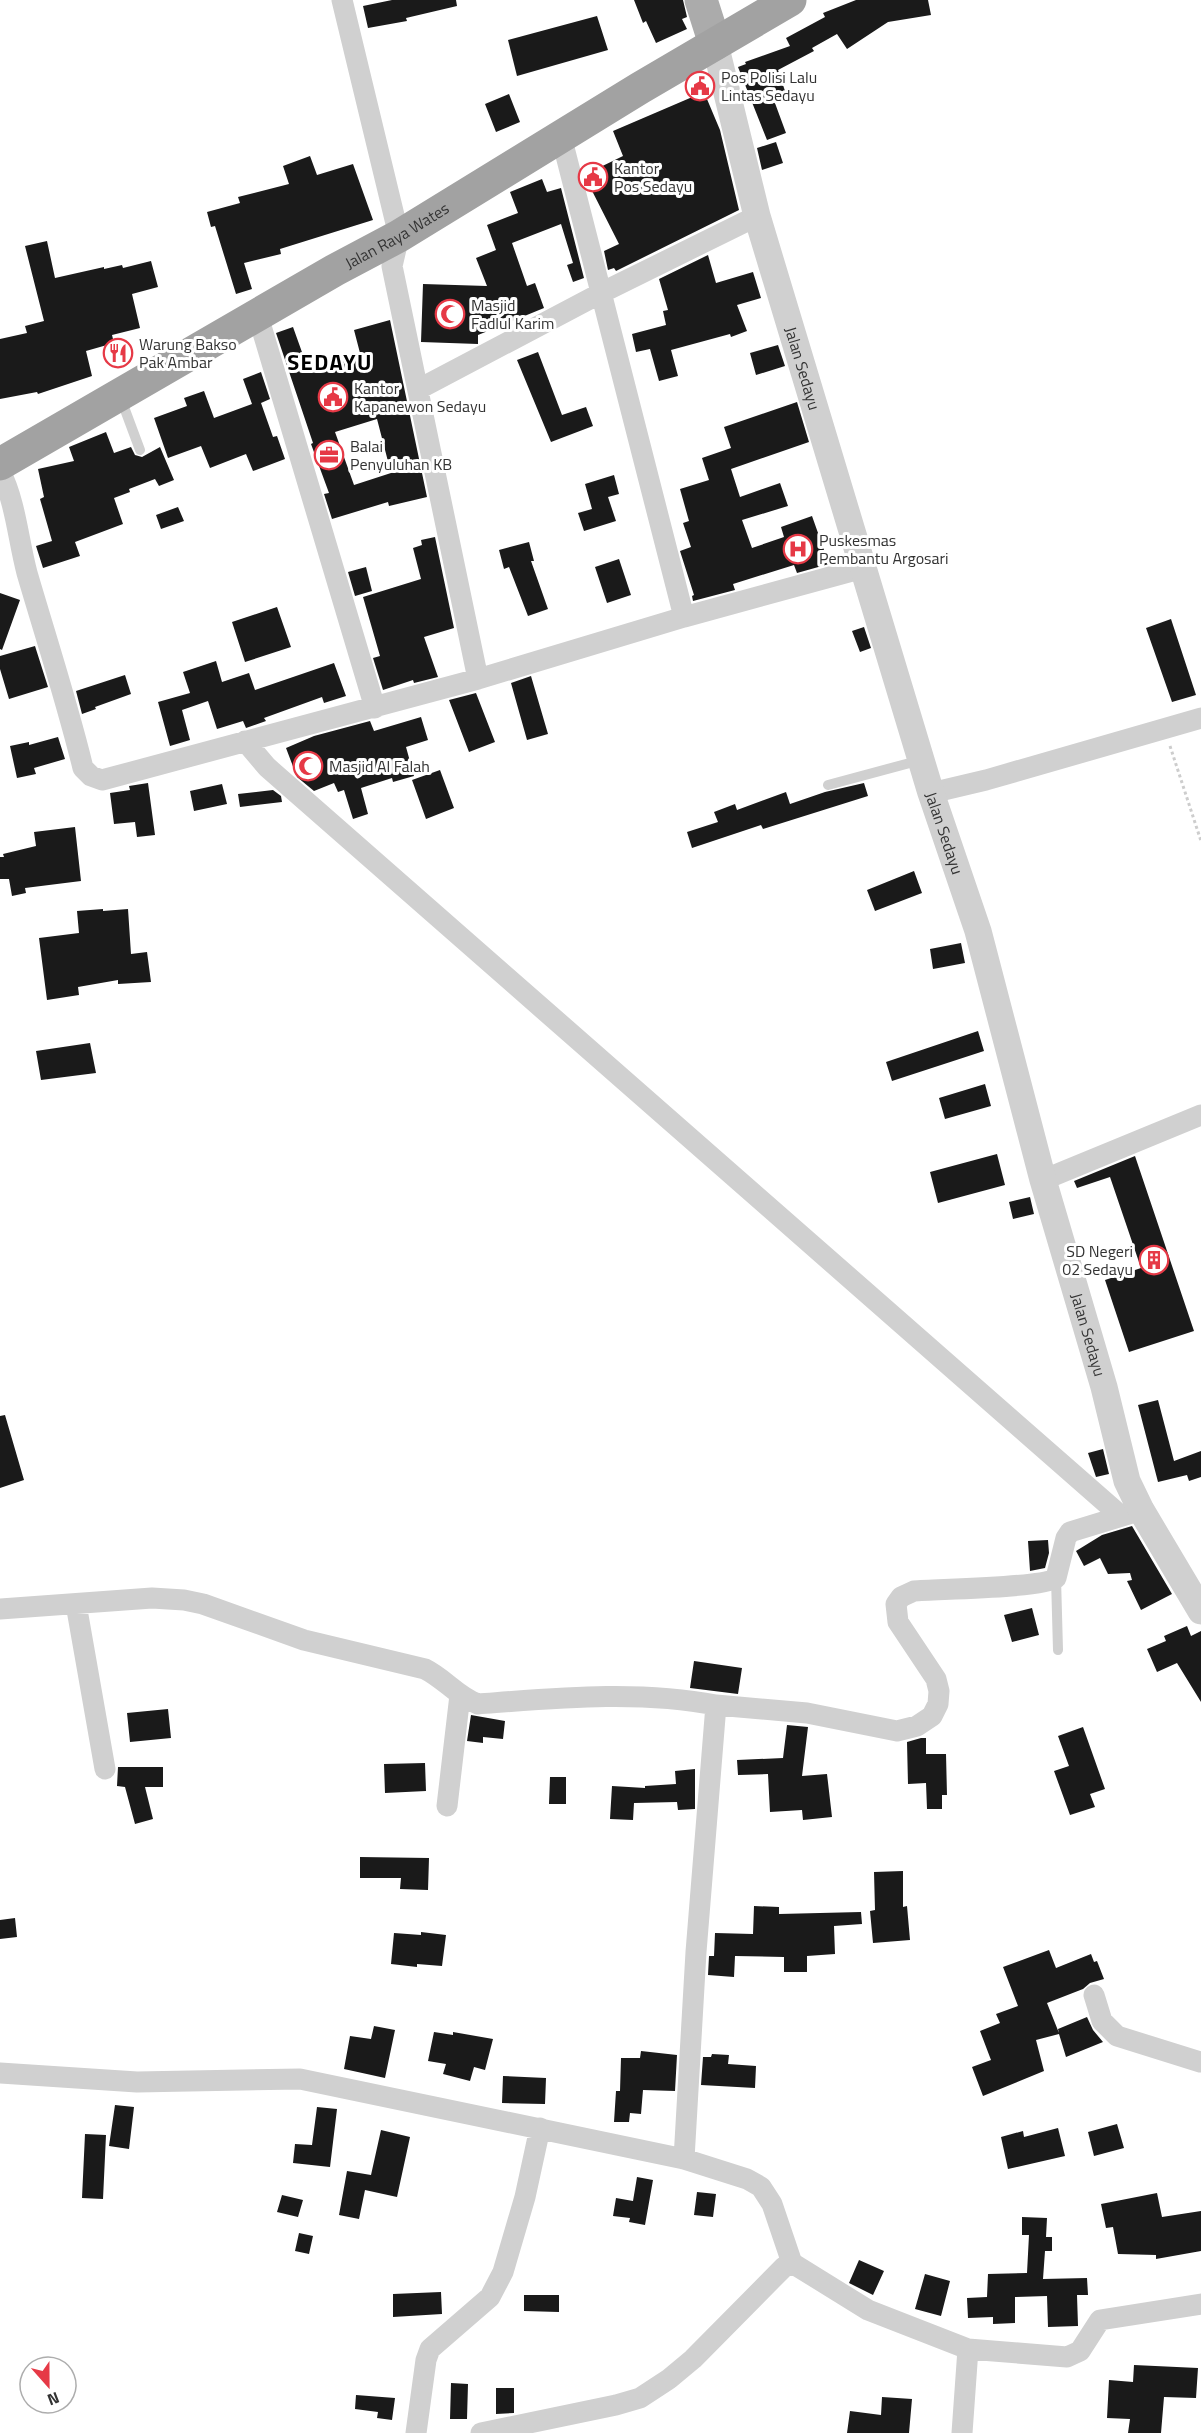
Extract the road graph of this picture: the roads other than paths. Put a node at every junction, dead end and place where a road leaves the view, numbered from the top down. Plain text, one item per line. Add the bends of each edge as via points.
1 (342, 0) edge
2 (701, 0) edge
3 (790, 0) edge
4 (715, 44) junction
5 (561, 136) junction
6 (757, 216) junction
7 (399, 236) junction
8 (601, 293) junction
9 (258, 316) junction
10 (419, 389) junction
11 (120, 396) junction
12 (140, 450) dead end
13 (0, 464) edge
14 (0, 471) edge
15 (863, 568) junction
16 (684, 617) junction
17 (478, 680) junction
18 (375, 708) junction
19 (1201, 718) edge
20 (245, 741) junction
21 (921, 760) junction
22 (828, 785) dead end
23 (931, 793) junction
24 (1201, 1115) edge
25 (1043, 1180) junction
26 (1131, 1513) junction
27 (1056, 1578) junction
28 (76, 1604) junction
29 (0, 1609) edge
30 (1201, 1611) edge
31 (1058, 1650) dead end
32 (460, 1695) junction
33 (716, 1705) junction
34 (105, 1769) dead end
35 (447, 1806) dead end
36 (1094, 1995) dead end
37 (1201, 2061) edge
38 (0, 2073) edge
39 (1201, 2076) edge
40 (540, 2128) junction
41 (684, 2159) junction
42 (800, 2267) junction
43 (1201, 2304) edge
44 (968, 2349) junction
45 (416, 2433) edge
46 (481, 2433) edge
47 (962, 2433) edge

1 - 7 street
2 - 4 main road
3 - 4 highway, Jalan Raya Wates
4 - 5 highway, Jalan Raya Wates
4 - 6 street, Jalan Sedayu
5 - 7 highway, Jalan Raya Wates
5 - 8 street
6 - 8 street
6 - 15 street, Jalan Sedayu
7 - 9 highway, Jalan Raya Wates
7 - 10 street via 392,266
8 - 10 street
8 - 16 street
9 - 11 highway, Jalan Raya Wates
9 - 18 street
10 - 17 street
11 - 12 lane
11 - 13 highway, Jalan Raya Wates
14 - 20 street via 9,489 27,570 83,768 102,780
15 - 16 street
15 - 21 street, Jalan Sedayu
16 - 17 street
17 - 18 street
18 - 20 street
19 - 23 street
20 - 26 street via 267,767
21 - 22 lane
21 - 23 street, Jalan Sedayu
23 - 25 street, Jalan Sedayu via 978,931
24 - 25 street
25 - 26 street, Jalan Sedayu via 1104,1387
26 - 27 street via 1070,1533
26 - 30 street, Jalan Sedayu
27 - 31 lane
27 - 33 street via 1032,1584 914,1591 901,1597 896,1604 898,1622 936,1679 939,1691 932,1716 917,1726 897,1731 807,1713
28 - 29 street
28 - 32 street via 152,1598 203,1604 304,1640 425,1669 441,1677
28 - 34 street
32 - 33 street via 478,1704 648,1696
32 - 35 street
33 - 41 street
36 - 37 street via 1102,2021 1117,2036
37 - 39 street
38 - 40 street via 137,2082 300,2079
40 - 41 street
40 - 45 street via 503,2272 490,2297 430,2349
41 - 42 street via 761,2187
42 - 44 street via 868,2310
42 - 46 street via 784,2267 693,2359 640,2398
43 - 44 street via 1100,2320 1080,2351 1068,2357
44 - 47 street

